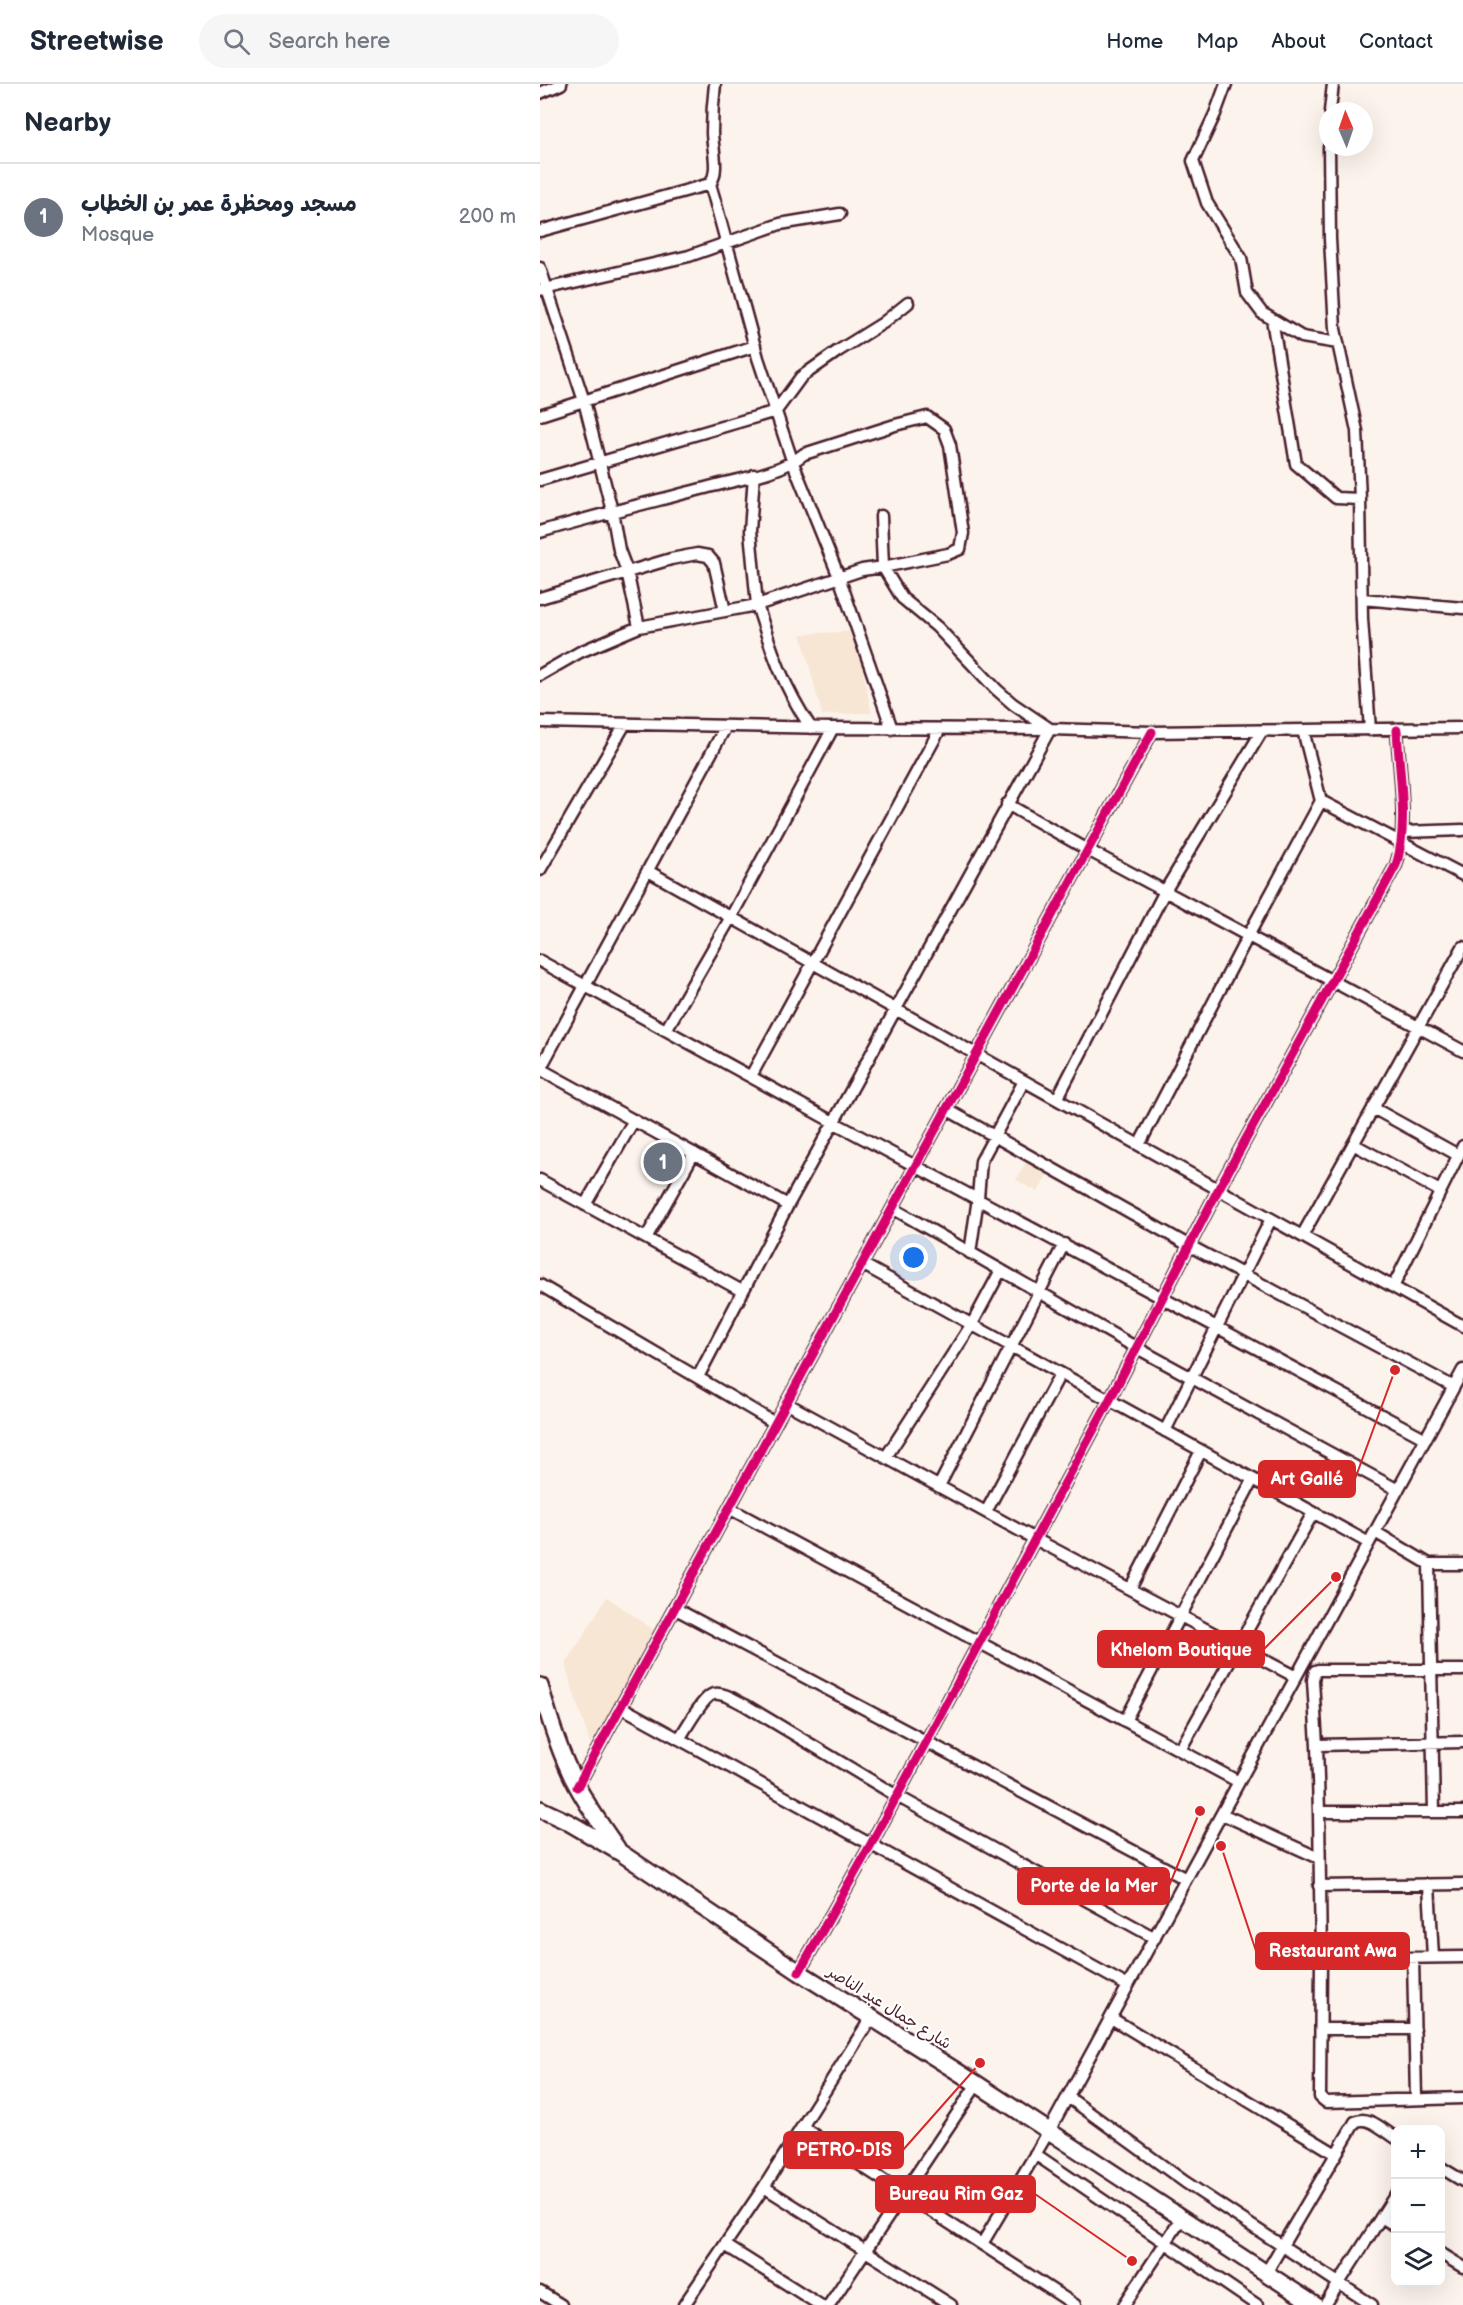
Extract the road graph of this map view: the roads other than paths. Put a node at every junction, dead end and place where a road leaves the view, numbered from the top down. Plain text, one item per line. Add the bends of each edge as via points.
1 (561, 84) edge
2 (715, 84) edge
3 (1226, 84) edge
4 (1333, 84) edge
5 (540, 93) edge
6 (1331, 102) edge
7 (1329, 156) edge
8 (711, 184) junction
9 (840, 214) dead end
10 (540, 231) edge
11 (727, 243) junction
12 (540, 268) edge
13 (543, 290) edge
14 (908, 303) dead end
15 (1272, 319) junction
16 (1338, 343) junction
17 (755, 346) junction
18 (584, 401) junction
19 (776, 411) junction
20 (540, 415) edge
21 (598, 462) junction
22 (793, 463) junction
23 (754, 475) junction
24 (540, 480) edge
25 (1360, 499) junction
26 (612, 511) junction
27 (881, 516) dead end
28 (540, 532) edge
29 (883, 567) junction
30 (627, 571) junction
31 (839, 577) junction
32 (540, 598) edge
33 (1362, 599) junction
34 (757, 605) junction
35 (1463, 608) edge
36 (725, 611) junction
37 (639, 627) junction
38 (540, 675) edge
39 (540, 722) edge
40 (625, 724) junction
41 (726, 726) junction
42 (811, 728) junction
43 (1463, 728) edge
44 (833, 729) junction
45 (892, 729) junction
46 (940, 729) junction
47 (1050, 729) junction
48 (1303, 730) junction
49 (1370, 730) junction
50 (1397, 730) junction
51 (1262, 731) junction
52 (1152, 732) junction
53 (1321, 801) junction
54 (1007, 804) junction
55 (1463, 830) edge
56 (1402, 837) junction
57 (1088, 850) junction
58 (540, 870) edge
59 (648, 871) junction
60 (1463, 875) edge
61 (1165, 891) junction
62 (731, 917) junction
63 (1248, 936) junction
64 (1463, 947) edge
65 (540, 961) edge
66 (813, 963) junction
67 (1331, 981) junction
68 (585, 986) junction
69 (895, 1009) junction
70 (1418, 1028) junction
71 (666, 1030) junction
72 (1463, 1051) edge
73 (976, 1054) junction
74 (540, 1069) edge
75 (751, 1076) junction
76 (1024, 1081) junction
77 (1057, 1099) junction
78 (1373, 1108) junction
79 (946, 1109) junction
80 (634, 1120) junction
81 (833, 1122) junction
82 (994, 1136) junction
83 (1353, 1144) junction
84 (1139, 1145) junction
85 (1460, 1150) edge
86 (693, 1153) junction
87 (916, 1164) junction
88 (540, 1180) edge
89 (1218, 1190) junction
90 (1440, 1191) junction
91 (978, 1198) junction
92 (585, 1205) junction
93 (788, 1205) junction
94 (894, 1209) junction
95 (1271, 1219) junction
96 (1302, 1236) junction
97 (646, 1238) junction
98 (1064, 1244) junction
99 (1190, 1246) junction
100 (970, 1253) junction
101 (862, 1264) junction
102 (1001, 1270) junction
103 (1244, 1275) junction
104 (540, 1285) edge
105 (1393, 1287) junction
106 (742, 1291) junction
107 (1040, 1293) junction
108 (1163, 1297) junction
109 (972, 1324) junction
110 (1463, 1326) edge
111 (1218, 1327) junction
112 (1011, 1347) junction
113 (1137, 1348) junction
114 (1463, 1370) edge
115 (1060, 1374) junction
116 (698, 1377) junction
117 (1191, 1378) junction
118 (1454, 1387) junction
119 (1109, 1401) junction
120 (786, 1403) junction
121 (776, 1423) junction
122 (1165, 1431) junction
123 (1426, 1439) junction
124 (1201, 1451) junction
125 (886, 1457) junction
126 (1253, 1479) junction
127 (939, 1486) junction
128 (1398, 1490) junction
129 (729, 1508) junction
130 (986, 1512) junction
131 (1313, 1513) junction
132 (1375, 1532) junction
133 (1035, 1539) junction
134 (1369, 1543) junction
135 (1429, 1564) junction
136 (1463, 1564) edge
137 (1130, 1589) junction
138 (674, 1608) junction
139 (1181, 1616) junction
140 (979, 1643) junction
141 (1238, 1646) junction
142 (1431, 1670) junction
143 (1463, 1670) edge
144 (1296, 1677) junction
145 (540, 1686) edge
146 (621, 1707) junction
147 (1125, 1721) junction
148 (679, 1739) junction
149 (926, 1742) junction
150 (1433, 1742) junction
151 (1463, 1742) edge
152 (1317, 1745) junction
153 (1180, 1750) junction
154 (1239, 1782) junction
155 (577, 1787) junction
156 (897, 1796) junction
157 (540, 1809) edge
158 (1319, 1812) junction
159 (1434, 1812) junction
160 (1463, 1812) edge
161 (1222, 1814) junction
162 (870, 1846) junction
163 (621, 1853) junction
164 (1319, 1858) junction
165 (1186, 1880) junction
166 (1463, 1884) edge
167 (1429, 1885) junction
168 (1319, 1886) junction
169 (1155, 1938) junction
170 (1433, 1957) junction
171 (1463, 1957) edge
172 (1413, 1958) junction
173 (1321, 1959) junction
174 (799, 1972) junction
175 (1128, 1986) junction
176 (871, 2018) junction
177 (1111, 2018) junction
178 (1321, 2029) junction
179 (1415, 2029) junction
180 (977, 2084) junction
181 (1068, 2097) junction
182 (1463, 2097) edge
183 (1416, 2098) junction
184 (802, 2127) junction
185 (1049, 2131) junction
186 (1391, 2136) edge
187 (1035, 2154) junction
188 (1336, 2154) junction
189 (1445, 2169) edge
190 (1463, 2181) edge
191 (764, 2187) junction
192 (904, 2192) junction
193 (1391, 2201) edge
194 (1381, 2217) junction
195 (1182, 2218) junction
196 (1391, 2223) edge
197 (982, 2244) junction
198 (1164, 2244) junction
199 (725, 2245) junction
200 (1283, 2245) junction
201 (865, 2251) junction
202 (1445, 2256) edge
203 (1463, 2267) edge
204 (1266, 2273) junction
205 (1339, 2283) junction
206 (540, 2292) edge
207 (561, 2305) edge
208 (684, 2305) edge
209 (820, 2305) edge
210 (829, 2305) edge
211 (951, 2305) edge
212 (1075, 2305) edge
213 (1124, 2305) edge
214 (1257, 2305) edge
215 (1315, 2305) edge
216 (1325, 2305) edge
217 (1372, 2305) edge

1 - 5 street
2 - 8 street via 715,162
3 - 15 street via 1193,161 1207,202 1241,258 1247,293
4 - 6 street
7 - 16 street via 1330,239
8 - 10 street
8 - 11 street
9 - 11 street via 780,224
11 - 13 street via 689,256
11 - 17 street
12 - 13 street
13 - 18 street
14 - 19 street via 801,377
15 - 16 street via 1302,337
15 - 25 street via 1296,464 1336,498
16 - 25 street via 1357,431
17 - 18 street
17 - 19 street
18 - 20 street
18 - 21 street
19 - 21 street
19 - 22 street
21 - 24 street
21 - 26 street
22 - 23 street
22 - 29 street via 804,454 927,417 944,429 950,445 963,533 960,549
22 - 31 street
23 - 26 street
23 - 34 street via 750,531
25 - 33 street
26 - 28 street
26 - 30 street
27 - 29 street
29 - 31 street
29 - 47 street via 902,598 937,627 996,689
30 - 32 street
30 - 36 street via 697,554 708,556 714,563
30 - 37 street
31 - 34 street
31 - 45 street
33 - 35 street
33 - 49 street
34 - 36 street
34 - 42 street via 773,656 792,699
36 - 37 street
37 - 38 street via 580,652
39 - 40 street
40 - 41 street
40 - 58 street
41 - 42 street
41 - 59 street
42 - 44 street
43 - 50 street
44 - 45 street
44 - 62 street
45 - 46 street
46 - 47 street
46 - 66 street
47 - 52 street
47 - 54 street
48 - 49 street
48 - 51 street
48 - 53 street
49 - 50 street
50 - 56 street
51 - 52 street
51 - 61 street
52 - 57 street
53 - 56 street
53 - 63 street
54 - 57 street
54 - 69 street
55 - 56 street
56 - 60 street
56 - 67 street via 1396,866
57 - 61 street
57 - 73 street
59 - 62 street
59 - 68 street
61 - 63 street
61 - 77 street
62 - 66 street
62 - 71 street
63 - 67 street
63 - 84 street
64 - 70 street
65 - 68 street
66 - 69 street
66 - 75 street
67 - 70 street
67 - 89 street
68 - 71 street
68 - 74 street
69 - 73 street
69 - 81 street
70 - 72 street
70 - 78 street
71 - 75 street
73 - 76 street
73 - 79 street
74 - 80 street
75 - 81 street
76 - 77 street
76 - 82 street
77 - 84 street
78 - 83 street
78 - 85 street
79 - 82 street
79 - 87 street
80 - 86 street
80 - 92 street
81 - 87 street
81 - 93 street
82 - 91 street via 981,1161
82 - 99 street
83 - 90 street
83 - 96 street
84 - 89 street
85 - 90 street
86 - 93 street
86 - 97 street
87 - 91 street
87 - 94 street
88 - 92 street
89 - 95 street
89 - 99 street
90 - 105 street
91 - 98 street
91 - 100 street
92 - 97 street
93 - 106 street
94 - 100 street
94 - 101 street
95 - 96 street
95 - 103 street
96 - 105 street
97 - 106 street
98 - 107 street
98 - 108 street
99 - 103 street
99 - 108 street
100 - 102 street
101 - 109 street
101 - 120 street
102 - 107 street
102 - 109 street
103 - 111 street
103 - 118 street
104 - 116 street
105 - 110 street
106 - 116 street
107 - 112 street
107 - 113 street
108 - 111 street
108 - 113 street
109 - 112 street
109 - 125 street
111 - 117 street
111 - 123 street
112 - 115 street
112 - 127 street
113 - 117 street
113 - 119 street
114 - 118 street
115 - 119 street
115 - 130 street
116 - 121 street
117 - 122 street
117 - 128 street
118 - 123 street
119 - 122 street
119 - 133 street
120 - 121 street
120 - 125 street
121 - 129 street
122 - 124 street
123 - 128 street
124 - 126 street
124 - 137 street
125 - 127 street
126 - 131 street
126 - 139 street
127 - 130 street
128 - 132 street
129 - 138 street
129 - 140 street
130 - 133 street
131 - 134 street
131 - 141 street
132 - 134 street
132 - 135 street
133 - 137 street
133 - 140 street
134 - 144 street
135 - 136 street
135 - 142 street
137 - 139 street
138 - 146 street
138 - 149 street
139 - 141 street
139 - 147 street
140 - 147 street
140 - 149 street
141 - 144 street
141 - 153 street
142 - 143 street
142 - 150 street
142 - 152 street via 1315,1671
144 - 154 street
145 - 155 main road, شارع جمال عبد الناصر
146 - 148 street
146 - 155 street
147 - 153 street
148 - 156 street via 706,1698 720,1694
148 - 162 street
149 - 156 street
149 - 165 street
150 - 151 street
150 - 152 street
150 - 159 street
152 - 158 street
153 - 154 street
154 - 161 street
155 - 163 main road, شارع جمال عبد الناصر
156 - 162 street
156 - 169 street
157 - 163 main road, شارع جمال عبد الناصر
158 - 159 street
158 - 164 street
159 - 160 street
161 - 164 street
161 - 165 street
162 - 174 street
162 - 175 street
163 - 174 main road, شارع جمال عبد الناصر
164 - 168 street
165 - 169 street
166 - 167 street
167 - 168 street
167 - 170 street
168 - 173 street
169 - 175 street
170 - 171 street
170 - 172 street
172 - 173 street
172 - 179 street
173 - 178 street
174 - 176 main road, شارع جمال عبد الناصر
175 - 177 street
176 - 180 main road, شارع جمال عبد الناصر
176 - 184 street
177 - 181 street
177 - 188 street
178 - 179 street
178 - 183 street via 1319,2095 1323,2101
179 - 183 street
180 - 185 main road, شارع جمال عبد الناصر
180 - 192 street
181 - 185 street
181 - 200 street via 1185,2182
182 - 183 street
184 - 191 street
184 - 192 street
185 - 187 street
185 - 195 main road, شارع جمال عبد الناصر
186 - 188 street via 1360,2119
187 - 197 street
187 - 198 street
188 - 200 street
189 - 190 street
191 - 199 street
191 - 201 street
192 - 197 street
192 - 201 street
193 - 194 street
194 - 196 street
194 - 205 street
195 - 198 street
195 - 204 main road, شارع جمال عبد الناصر
197 - 212 street
198 - 213 street
198 - 214 street
199 - 208 street
199 - 209 street
200 - 204 street
200 - 205 street
201 - 210 street
201 - 211 street
202 - 203 street
204 - 215 main road, شارع جمال عبد الناصر
205 - 216 street
205 - 217 street
206 - 207 street

